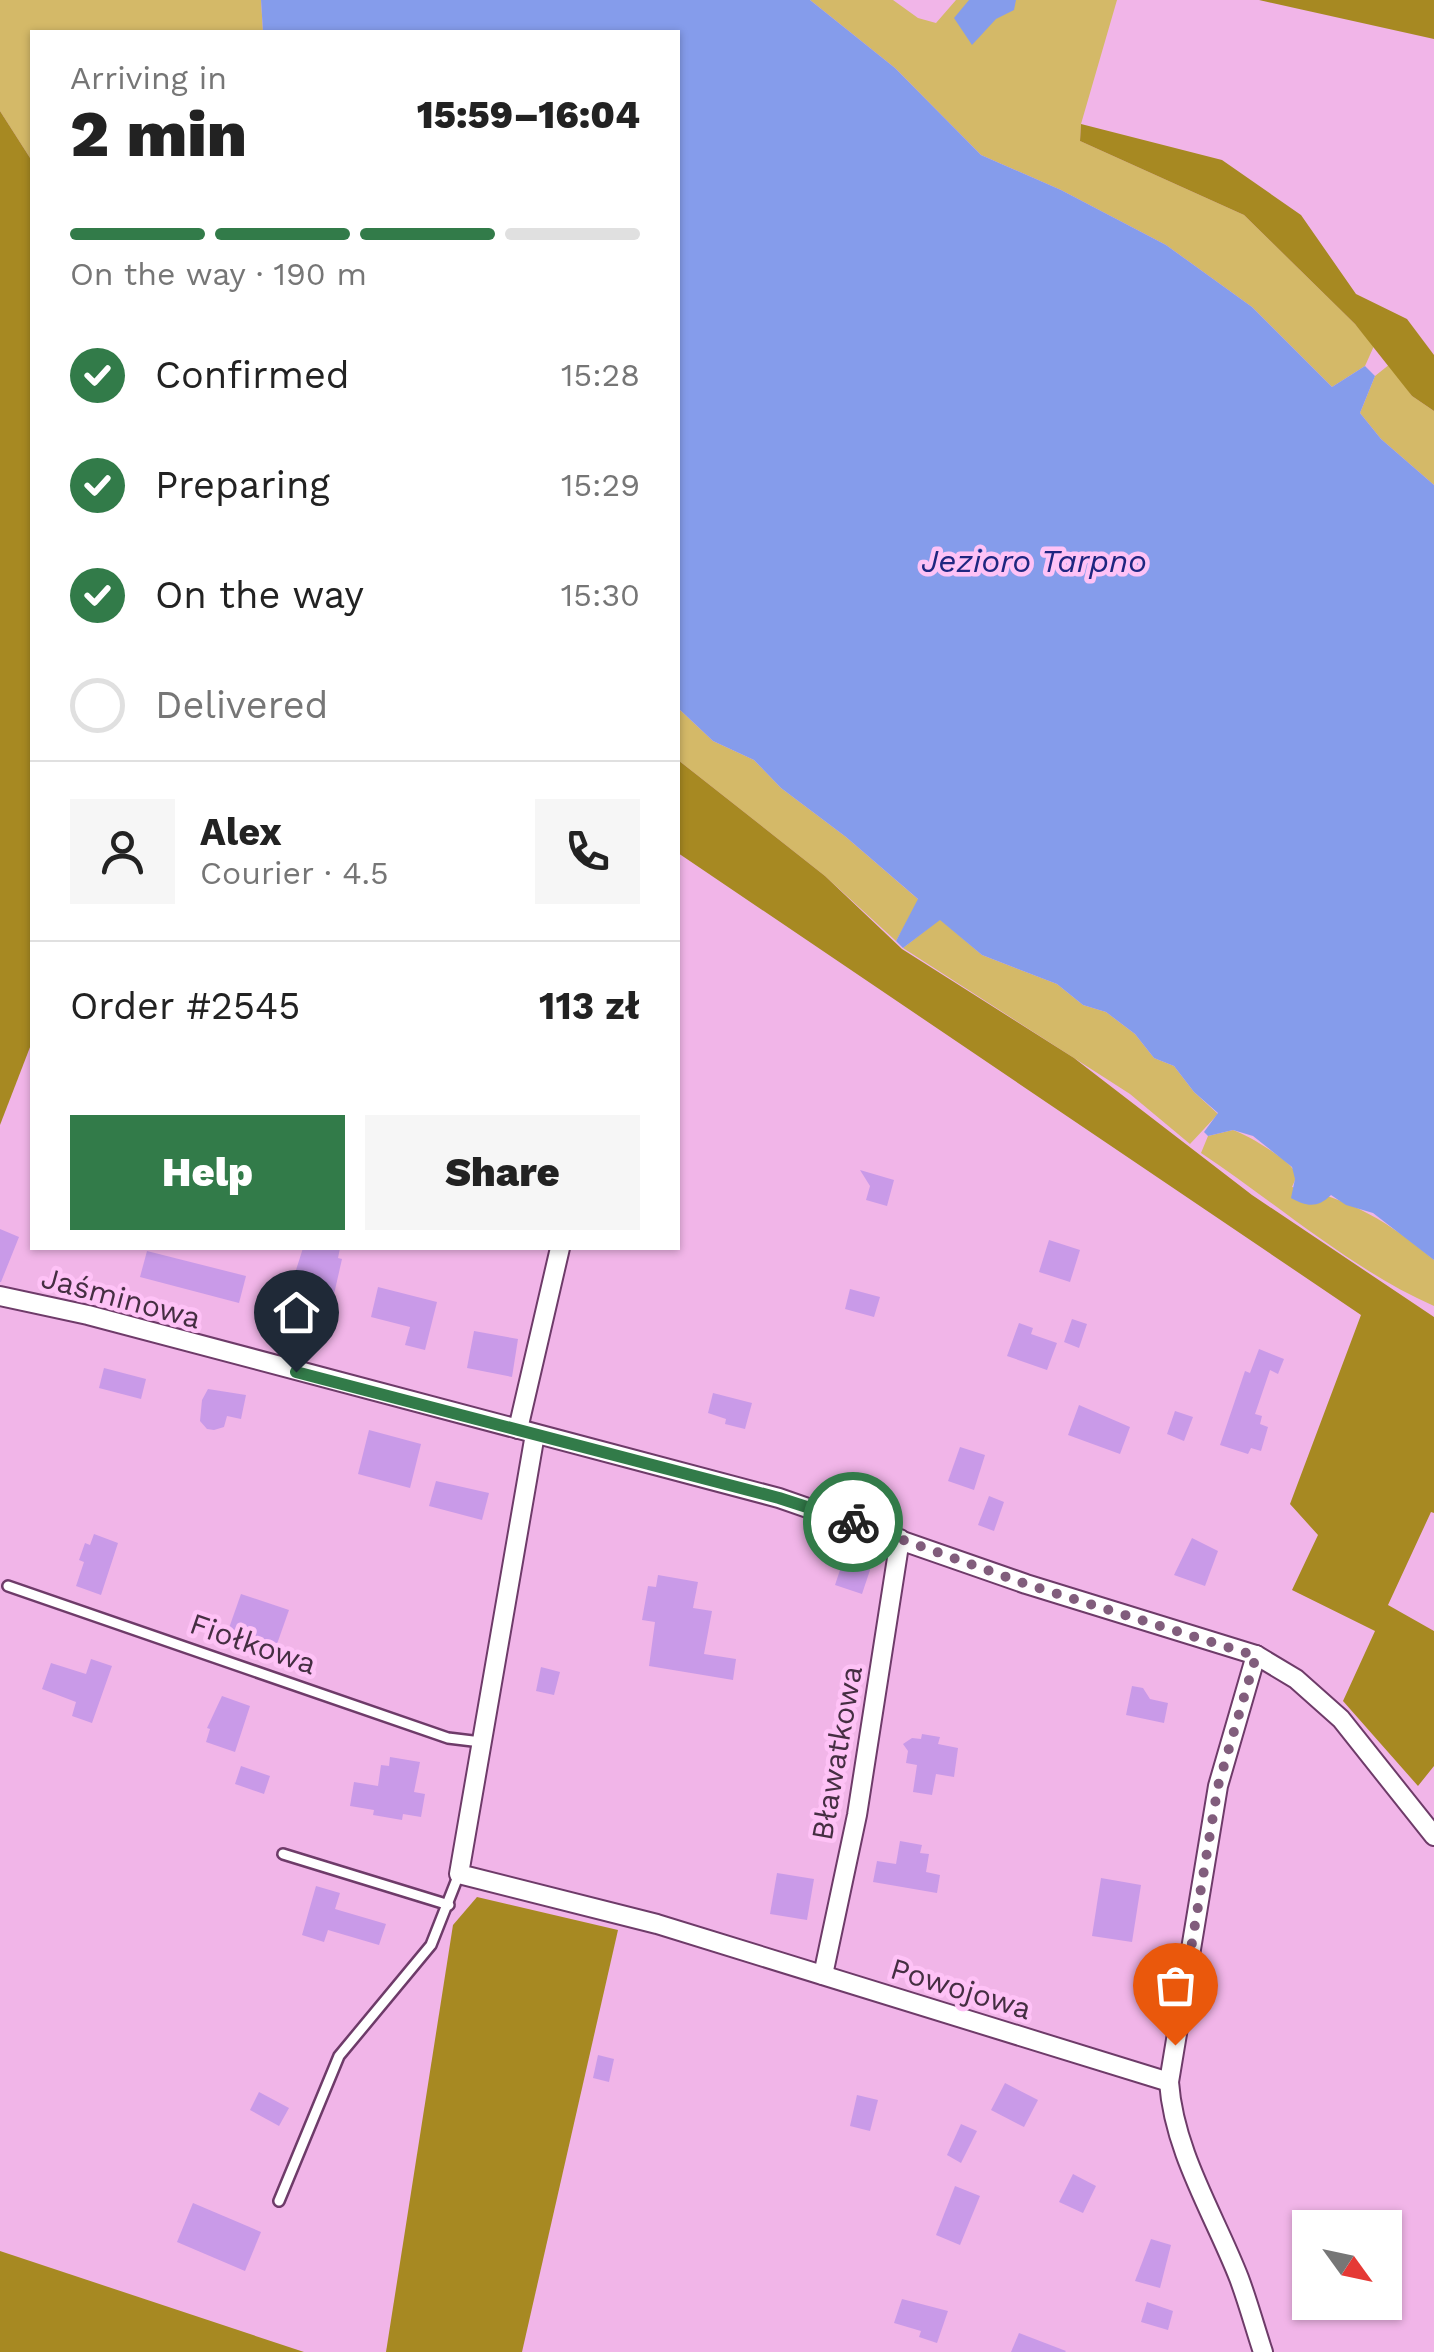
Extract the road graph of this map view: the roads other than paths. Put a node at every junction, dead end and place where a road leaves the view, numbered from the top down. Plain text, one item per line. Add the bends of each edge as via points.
1 (560, 1250) edge
2 (0, 1296) edge
3 (526, 1432) junction
4 (900, 1539) junction
5 (8, 1586) dead end
6 (1256, 1656) junction
7 (484, 1743) junction
8 (1434, 1836) edge
9 (283, 1854) dead end
10 (459, 1874) junction
11 (448, 1905) junction
12 (823, 1975) junction
13 (1169, 2082) junction
14 (280, 2200) dead end
15 (1264, 2352) edge

1 - 3 street
2 - 3 street, Jaśminowa
3 - 4 street, Jaśminowa via 779,1498
3 - 7 street
4 - 6 street, Jaśminowa
4 - 12 street, Bławatkowa
5 - 7 lane, Fiołkowa via 448,1738
6 - 8 street, Jaśminowa via 1296,1679 1341,1719
6 - 13 street via 1218,1786
7 - 10 street
9 - 11 lane
10 - 11 lane
10 - 12 street, Powojowa
11 - 14 lane via 432,1945 339,2056
12 - 13 street, Powojowa
13 - 15 street via 1181,2145

